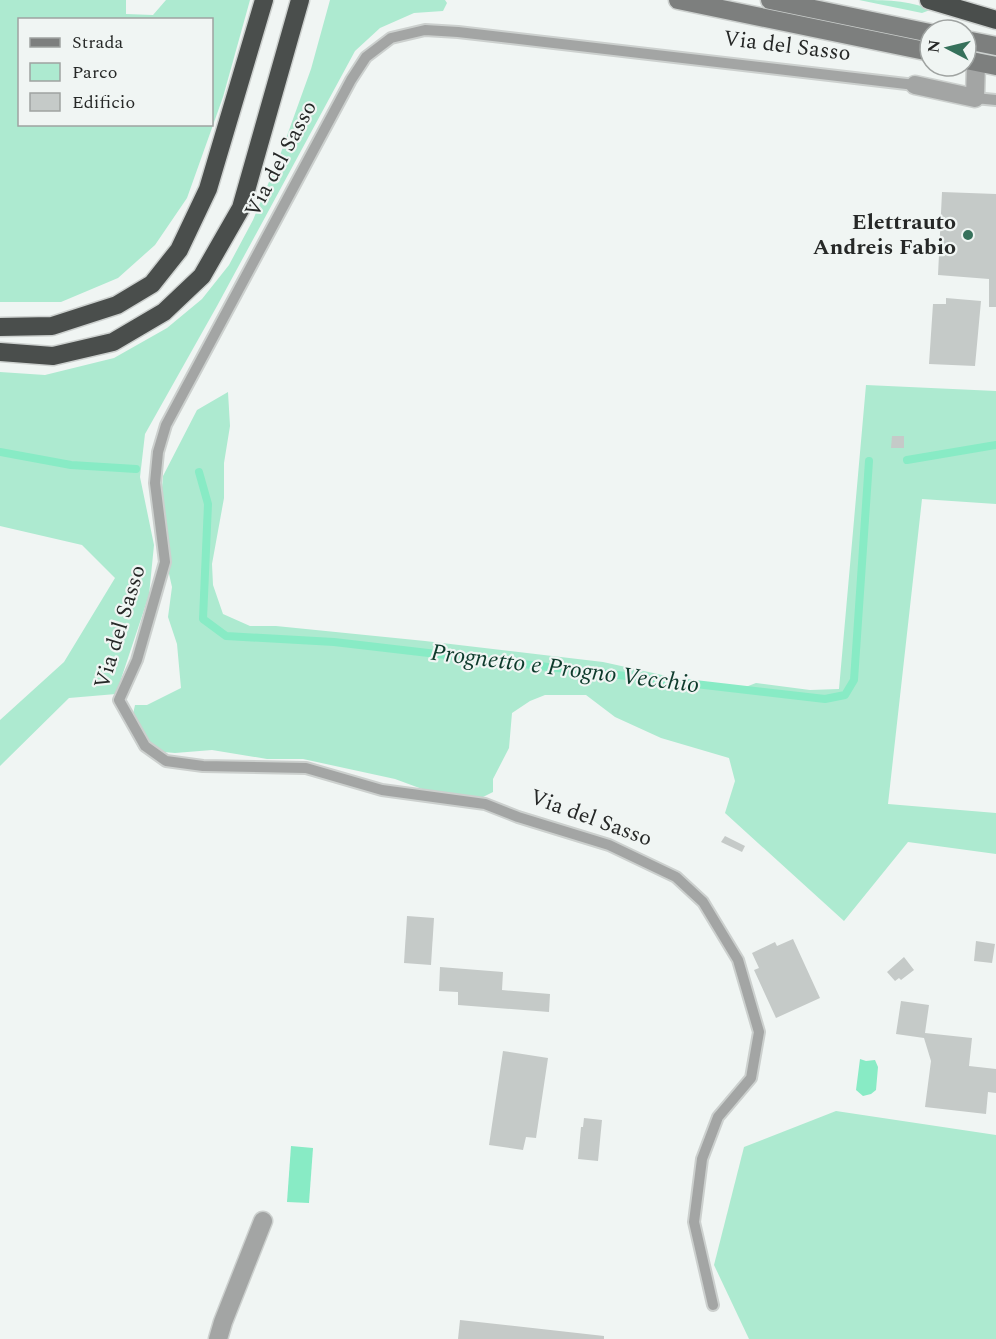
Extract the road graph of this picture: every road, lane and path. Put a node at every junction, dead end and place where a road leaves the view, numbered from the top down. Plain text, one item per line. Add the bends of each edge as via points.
1 (264, 0) edge
2 (300, 0) edge
3 (678, 0) edge
4 (770, 0) edge
5 (929, 0) edge
6 (996, 20) edge
7 (918, 31) edge
8 (978, 42) edge
9 (996, 46) edge
10 (918, 50) edge
11 (978, 62) edge
12 (996, 66) edge
13 (973, 78) edge
14 (915, 85) joint
15 (975, 98) junction
16 (996, 100) edge
17 (0, 327) edge
18 (0, 352) edge
19 (263, 1221) dead end
20 (713, 1305) dead end
21 (218, 1339) edge

1 - 17 highway via 208,189 179,250 152,284 117,305 52,326
2 - 18 highway via 241,208 202,276 164,312 113,342 53,356
3 - 10 main road
4 - 7 main road
5 - 6 highway
8 - 9 main road
11 - 12 main road
13 - 15 street
14 - 15 street, Via del Sasso
14 - 20 lane, Via del Sasso via 458,32 425,30 391,38 366,57 351,80 166,425 158,452 155,483 165,562 137,660 119,700 145,746 166,761 203,766 306,768 382,790 485,804 609,845 676,877 703,902 738,960 759,1032 751,1078 718,1117 702,1159 694,1222
15 - 16 lane
19 - 21 street

